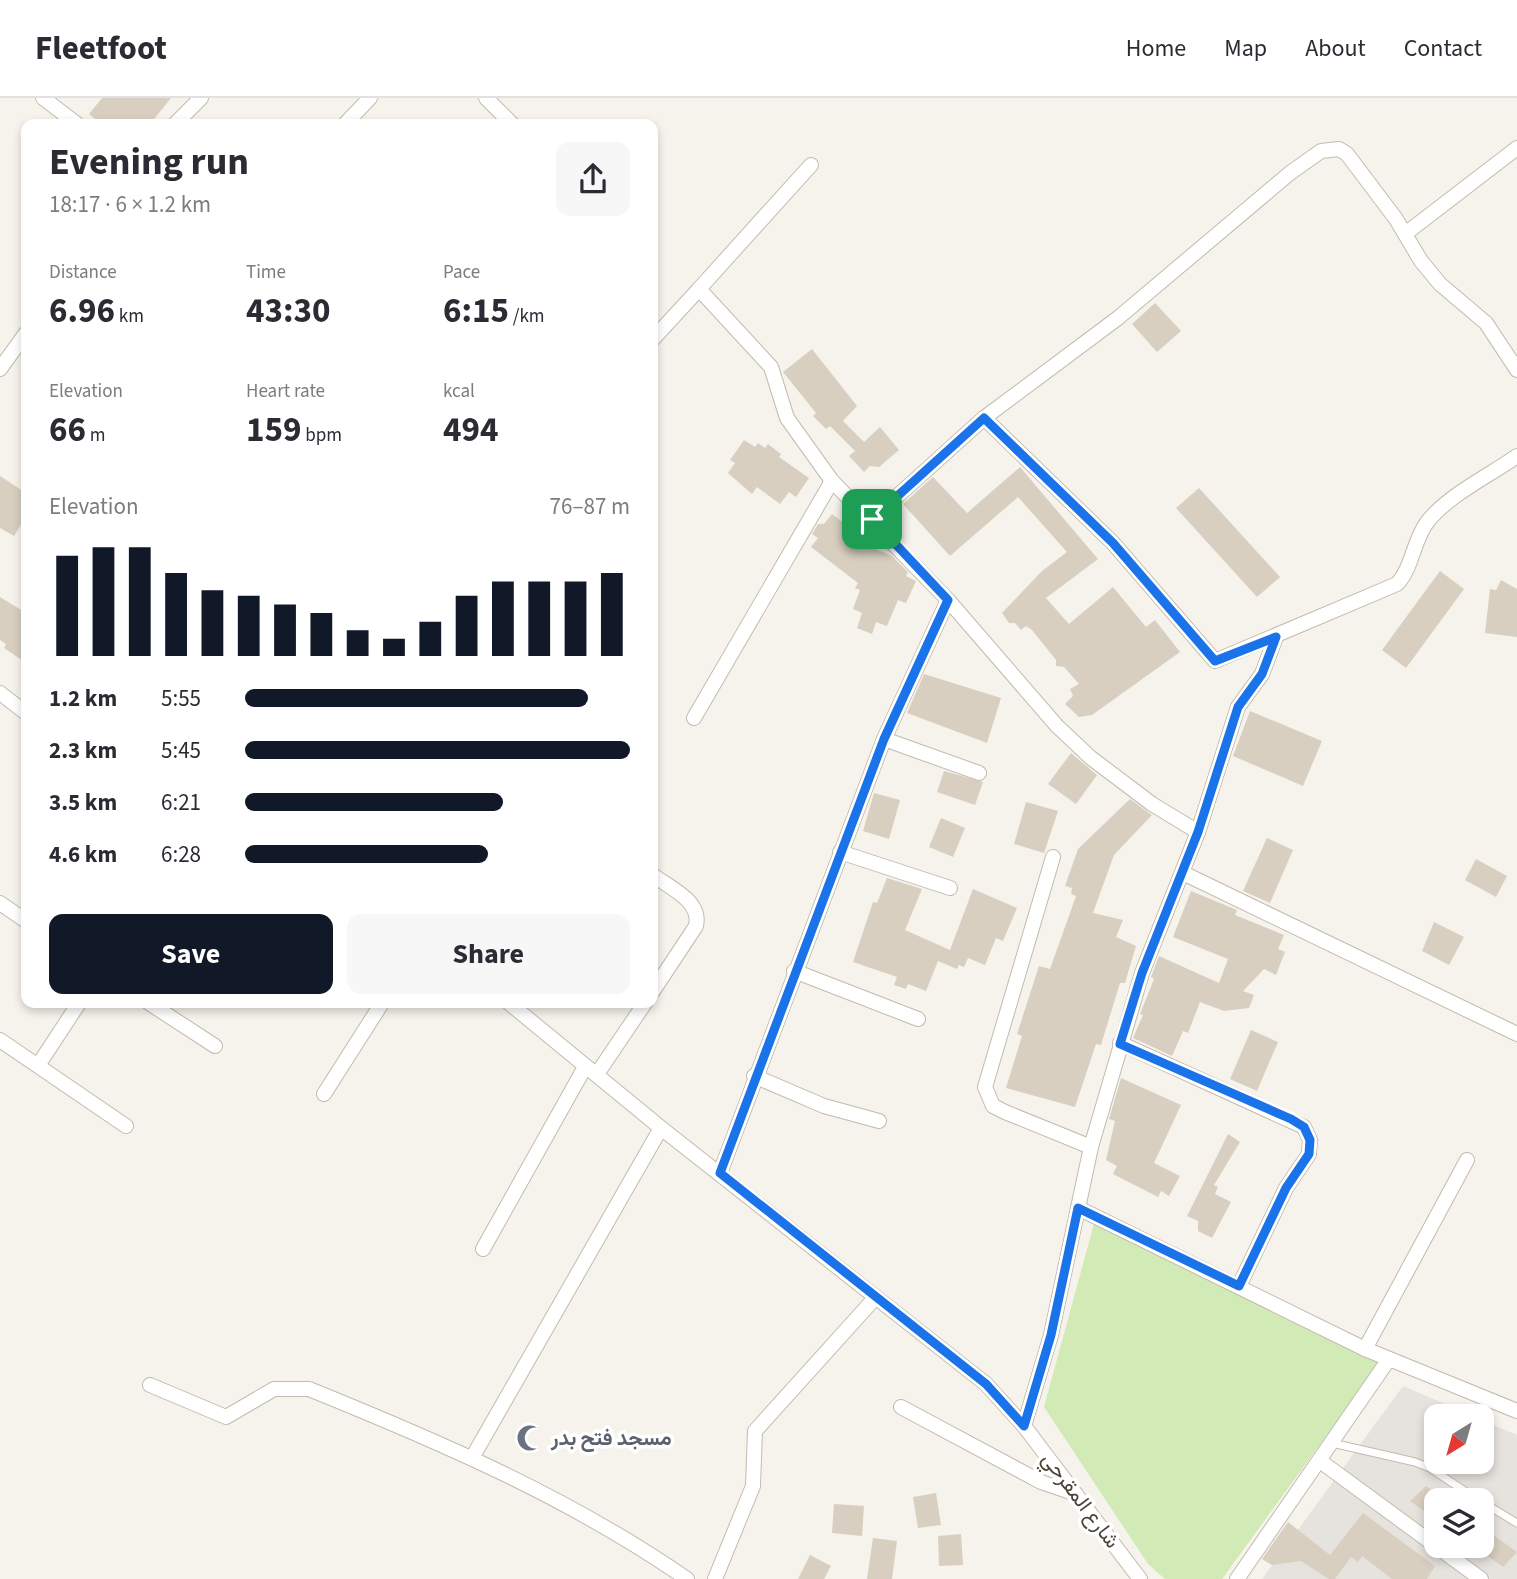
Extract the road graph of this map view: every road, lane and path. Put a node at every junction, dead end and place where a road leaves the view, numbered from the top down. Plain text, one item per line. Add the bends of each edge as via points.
1 (43, 98) edge
2 (201, 98) edge
3 (370, 98) edge
4 (486, 98) edge
5 (70, 119) edge
6 (180, 119) edge
7 (350, 119) edge
8 (507, 119) edge
9 (1517, 148) edge
10 (811, 165) dead end
11 (1405, 234) junction
12 (699, 289) junction
13 (658, 334) edge
14 (21, 340) edge
15 (0, 369) edge
16 (1517, 370) edge
17 (984, 418) junction
18 (1517, 456) edge
19 (832, 481) junction
20 (872, 519) junction
21 (948, 600) junction
22 (1276, 637) junction
23 (0, 693) edge
24 (21, 709) edge
25 (694, 718) dead end
26 (884, 739) junction
27 (979, 773) dead end
28 (1198, 832) junction
29 (841, 852) junction
30 (1054, 857) dead end
31 (1183, 873) junction
32 (658, 880) edge
33 (950, 888) dead end
34 (0, 903) edge
35 (21, 918) edge
36 (794, 971) junction
37 (658, 983) edge
38 (76, 1008) edge
39 (157, 1008) edge
40 (379, 1008) edge
41 (515, 1008) edge
42 (641, 1008) edge
43 (918, 1019) dead end
44 (1517, 1034) edge
45 (1120, 1044) junction
46 (2, 1046) edge
47 (215, 1046) dead end
48 (39, 1064) junction
49 (591, 1071) junction
50 (754, 1076) junction
51 (324, 1094) dead end
52 (879, 1121) dead end
53 (126, 1126) dead end
54 (661, 1128) junction
55 (1091, 1147) junction
56 (1467, 1160) dead end
57 (720, 1173) junction
58 (1078, 1208) junction
59 (483, 1249) dead end
60 (1239, 1286) junction
61 (875, 1298) junction
62 (1366, 1349) junction
63 (1389, 1359) junction
64 (150, 1385) dead end
65 (901, 1407) dead end
66 (1517, 1411) edge
67 (1024, 1426) junction
68 (1332, 1443) junction
69 (472, 1458) junction
70 (1320, 1461) junction
71 (1460, 1488) edge
72 (1077, 1495) junction
73 (1494, 1509) edge
74 (1517, 1523) edge
75 (687, 1579) edge
76 (715, 1579) edge
77 (1140, 1579) edge
78 (1237, 1579) edge
79 (1482, 1579) edge

1 - 5 street
2 - 6 street
3 - 7 street
4 - 8 street
9 - 11 street
10 - 12 street
11 - 16 street via 1440,284 1486,323
11 - 17 street via 1347,154 1339,149 1321,151 1118,318
12 - 13 street
12 - 19 street via 771,367 787,418
14 - 15 street
17 - 20 street
17 - 22 street via 1113,543 1215,661
18 - 22 street via 1430,518 1397,584
19 - 20 street
19 - 25 street
20 - 21 street
21 - 26 street
21 - 28 street via 1082,750 1152,804
22 - 28 street via 1262,674 1238,707
23 - 24 street
26 - 27 street
26 - 29 street
28 - 31 street
29 - 33 street
29 - 36 street
30 - 55 street via 985,1087 993,1106
31 - 44 street
31 - 45 street via 1142,973
32 - 37 street via 694,905 699,916
34 - 35 street
36 - 43 street
36 - 50 street
38 - 48 street
39 - 47 street
40 - 51 street
41 - 49 street, شارع المقرحي
42 - 49 street
45 - 55 street
45 - 60 street via 1304,1127 1310,1140 1309,1154 1286,1188
46 - 48 street
48 - 53 street
49 - 54 street, شارع المقرحي
49 - 59 street
50 - 52 street via 824,1106
50 - 57 street
54 - 57 street, شارع المقرحي
54 - 69 street
55 - 58 street
56 - 62 street
57 - 61 street, شارع المقرحي
58 - 60 street
58 - 67 street via 1051,1335
60 - 62 street
61 - 67 street, شارع المقرحي via 986,1384
61 - 76 street via 755,1431 753,1486
62 - 63 street
63 - 66 street
63 - 68 street
64 - 69 street via 226,1416 274,1389 309,1389
65 - 72 street via 1041,1482
67 - 72 street, شارع المقرحي
68 - 70 street
68 - 71 lane via 1415,1462
69 - 75 street via 553,1497
70 - 78 street
70 - 79 street
72 - 77 street, شارع المقرحي
73 - 74 lane

